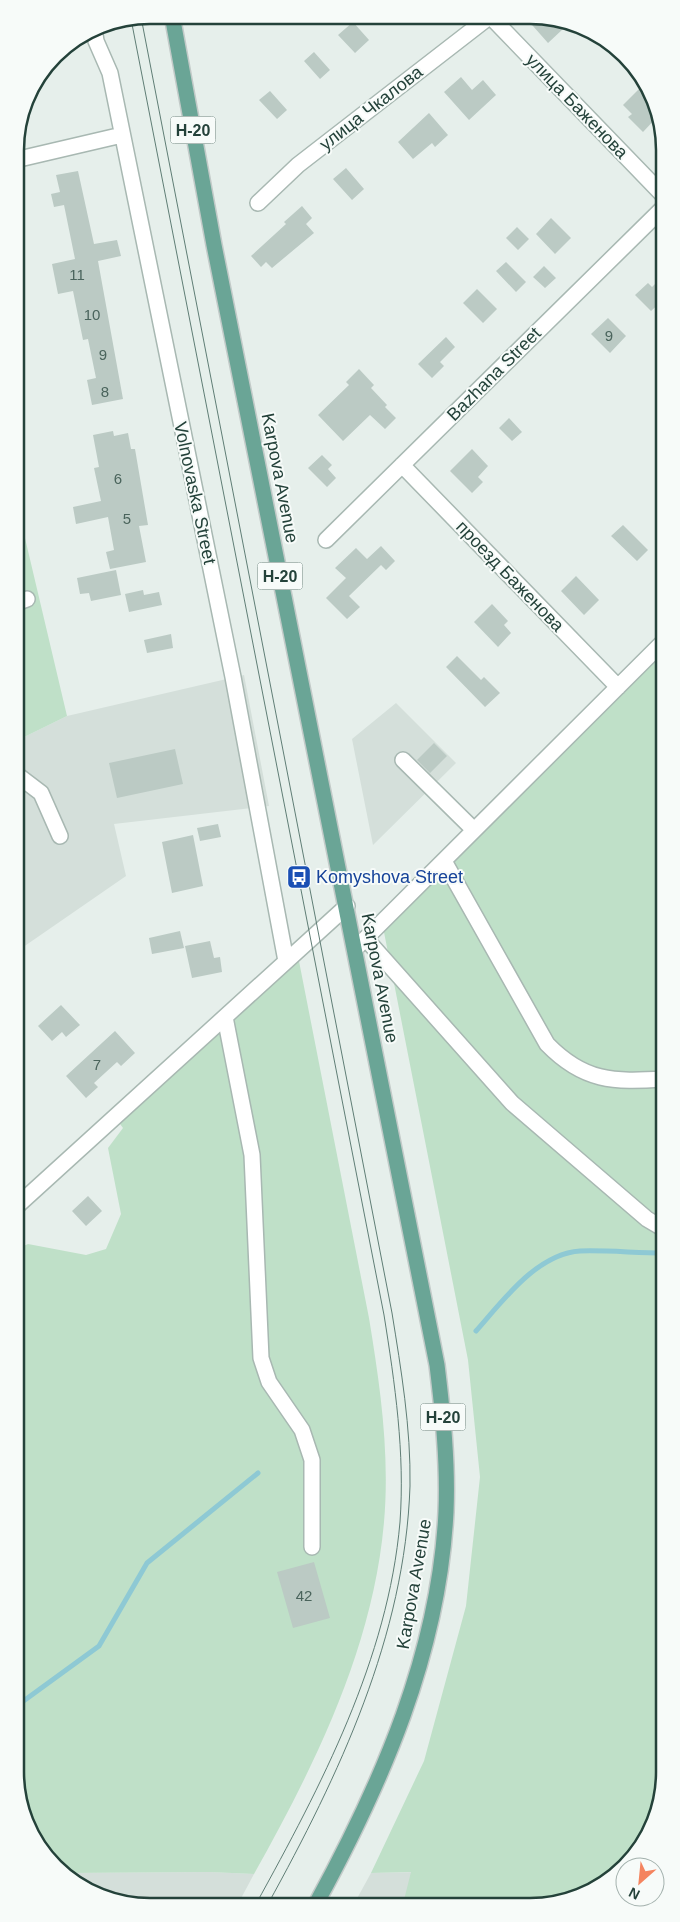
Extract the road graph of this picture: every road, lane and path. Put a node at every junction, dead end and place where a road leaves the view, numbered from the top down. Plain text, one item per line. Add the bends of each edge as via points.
1 (174, 24) edge
2 (481, 24) edge
3 (497, 24) edge
4 (95, 37) edge
5 (122, 135) junction
6 (24, 158) edge
7 (656, 188) edge
8 (258, 203) dead end
9 (656, 215) edge
10 (402, 465) junction
11 (326, 540) dead end
12 (656, 649) edge
13 (618, 687) junction
14 (403, 760) dead end
15 (24, 780) edge
16 (474, 830) junction
17 (60, 836) dead end
18 (444, 861) junction
19 (347, 906) junction
20 (360, 944) junction
21 (286, 961) junction
22 (225, 1017) junction
23 (656, 1079) edge
24 (24, 1200) edge
25 (656, 1224) edge
26 (312, 1547) dead end
27 (319, 1898) edge

1 - 19 main road, Karpova Avenue / Н-20 via 214,245
2 - 8 street, улица Чкалова via 298,165
3 - 7 street, улица Баженова
4 - 5 street, Volnovaska Street via 110,73
5 - 6 street
5 - 21 street, Volnovaska Street via 233,677
9 - 10 street, Bazhana Street
10 - 11 street, Bazhana Street
10 - 13 street, проезд Баженова
12 - 13 street
13 - 16 street
14 - 16 street
15 - 17 street via 41,793
16 - 18 street
18 - 20 street
18 - 23 street via 547,1044 582,1072 603,1079
19 - 20 main road, Karpova Avenue / Н-20
19 - 21 street
20 - 25 street via 512,1103
20 - 27 main road, Karpova Avenue / Н-20 via 437,1365 446,1459 446,1513 430,1619 393,1746 370,1800
21 - 22 street
22 - 24 street
22 - 26 street via 252,1155 261,1358 269,1382 302,1430 312,1460

